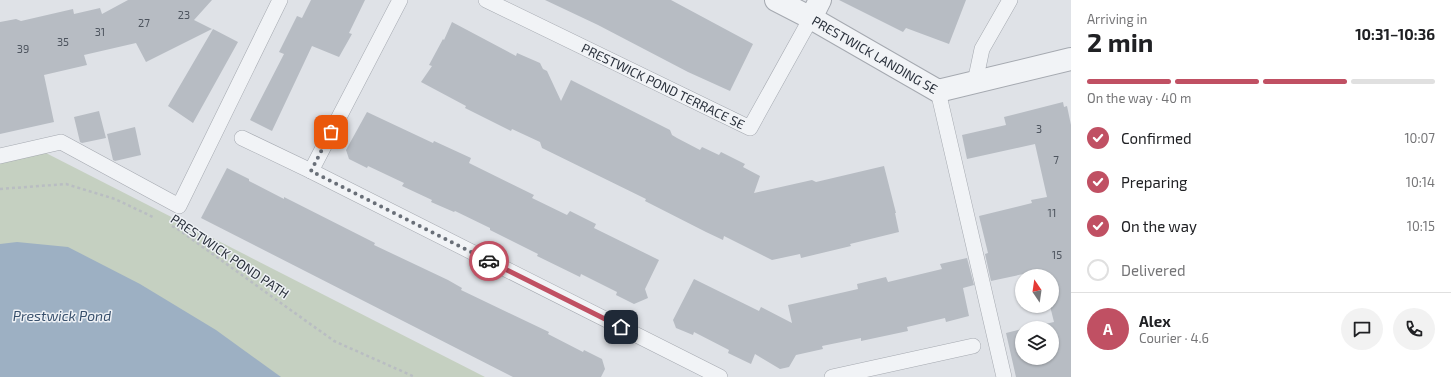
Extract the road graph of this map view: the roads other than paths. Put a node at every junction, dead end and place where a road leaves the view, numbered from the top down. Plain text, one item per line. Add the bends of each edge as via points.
1 (280, 0) edge
2 (400, 0) edge
3 (486, 0) edge
4 (776, 0) edge
5 (1010, 0) edge
6 (816, 9) edge
7 (1071, 59) edge
8 (975, 82) junction
9 (938, 91) junction
10 (242, 138) dead end
11 (0, 156) edge
12 (311, 171) junction
13 (973, 346) dead end
14 (720, 377) edge
15 (832, 377) edge
16 (1004, 377) edge

1 - 11 lane via 178,206 61,142
2 - 12 lane
3 - 6 lane, PRESTWICK POND TERRACE SE via 750,128
4 - 6 street, PRESTWICK LANDING SE
5 - 8 lane via 982,49
6 - 9 street, PRESTWICK LANDING SE
7 - 8 street, PRESTWICK LANDING SE
8 - 9 street, PRESTWICK LANDING SE
9 - 16 lane
10 - 12 lane
12 - 14 lane
13 - 15 lane

